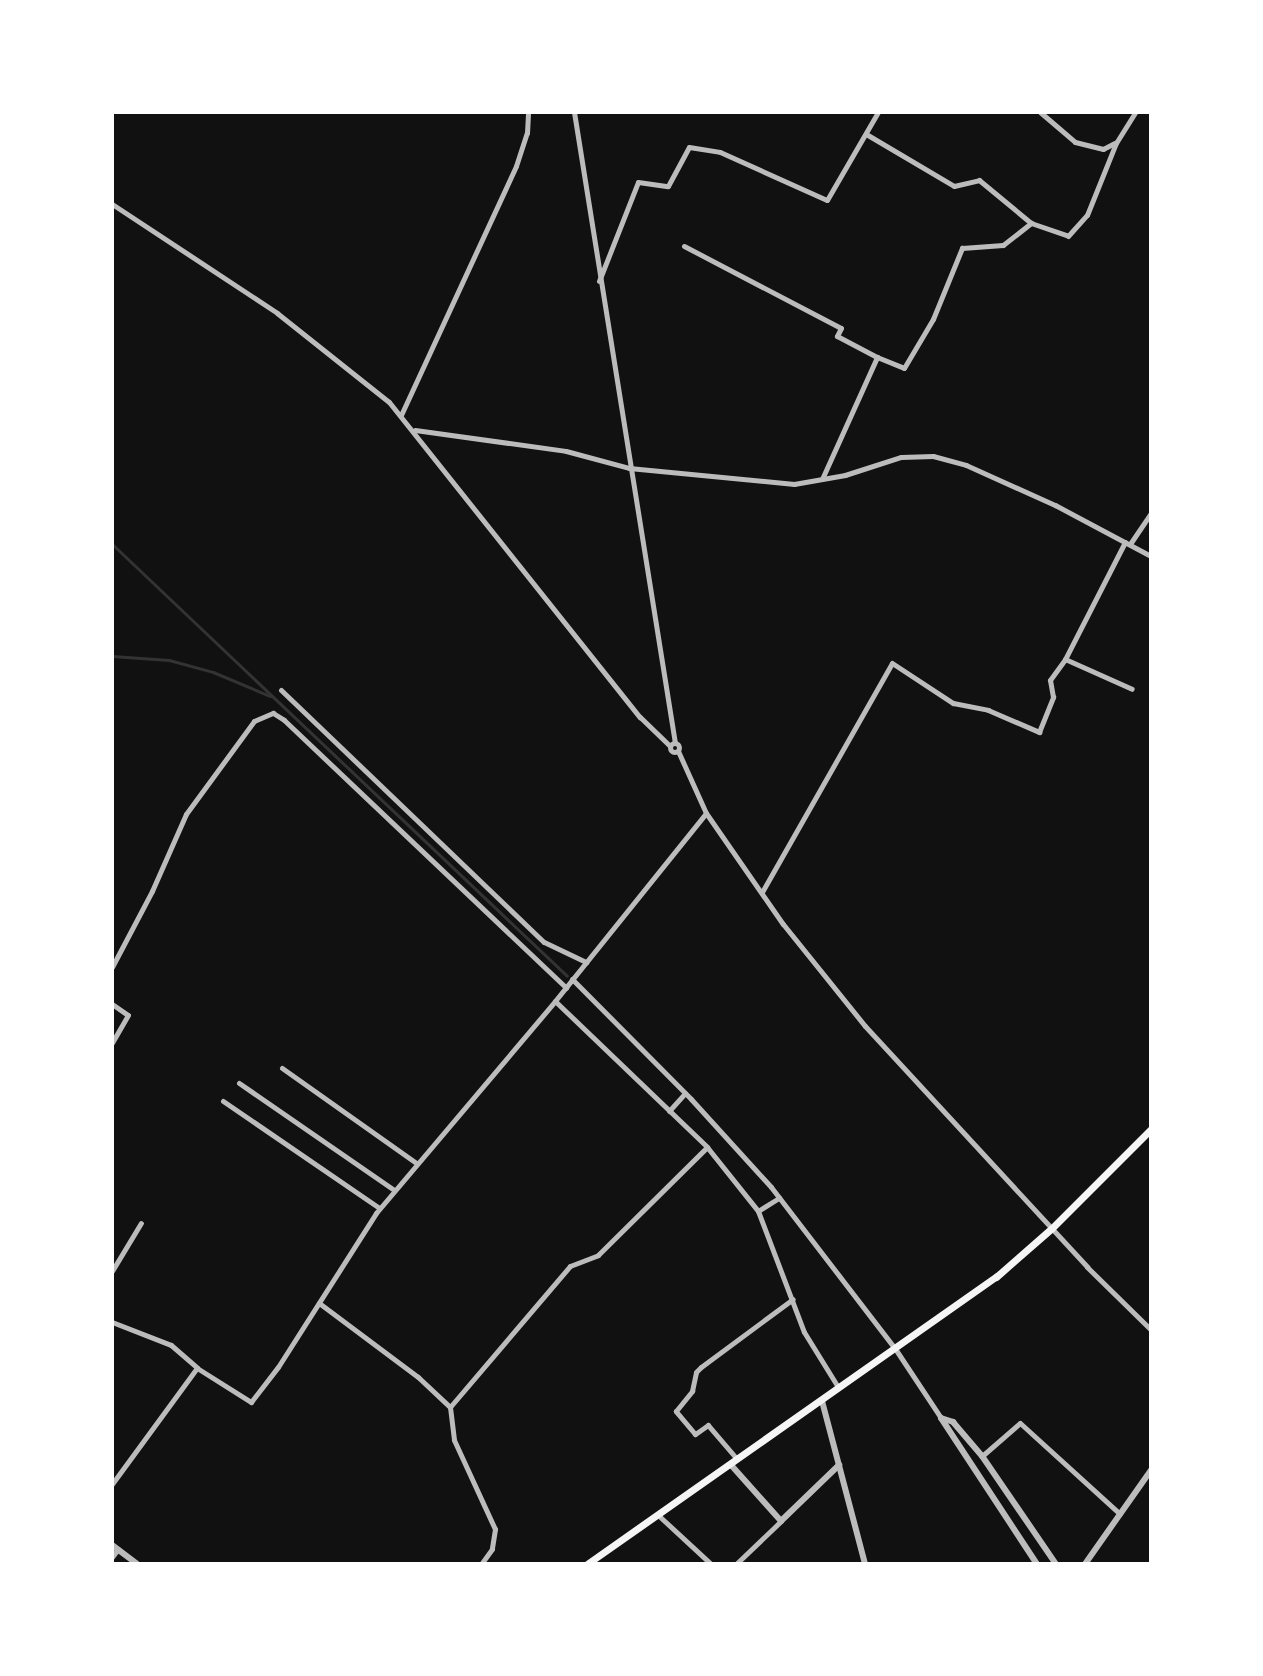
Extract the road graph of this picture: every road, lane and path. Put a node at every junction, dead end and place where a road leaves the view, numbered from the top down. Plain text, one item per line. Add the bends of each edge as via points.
1 (528, 112) edge
2 (574, 112) edge
3 (878, 112) edge
4 (1040, 112) edge
5 (1135, 112) edge
6 (866, 134) junction
7 (1116, 143) junction
8 (112, 204) edge
9 (1031, 223) junction
10 (684, 246) dead end
11 (599, 281) junction
12 (877, 357) junction
13 (401, 415) junction
14 (414, 430) junction
15 (629, 468) junction
16 (821, 480) junction
17 (1151, 513) edge
18 (1128, 543) junction
19 (1151, 556) edge
20 (1065, 659) junction
21 (1132, 689) dead end
22 (281, 690) dead end
23 (673, 745) junction
24 (706, 813) junction
25 (762, 892) junction
26 (586, 962) junction
27 (112, 967) edge
28 (572, 979) junction
29 (566, 988) junction
30 (555, 1001) junction
31 (112, 1004) edge
32 (112, 1043) edge
33 (282, 1068) dead end
34 (239, 1083) dead end
35 (685, 1093) junction
36 (223, 1101) dead end
37 (669, 1111) junction
38 (1151, 1129) edge
39 (707, 1147) junction
40 (416, 1163) junction
41 (394, 1190) junction
42 (779, 1198) junction
43 (379, 1208) junction
44 (758, 1211) junction
45 (141, 1223) dead end
46 (1052, 1228) junction
47 (112, 1271) edge
48 (793, 1299) junction
49 (319, 1303) junction
50 (112, 1322) edge
51 (1151, 1330) edge
52 (896, 1350) junction
53 (197, 1368) junction
54 (839, 1389) junction
55 (822, 1401) junction
56 (450, 1407) junction
57 (941, 1418) junction
58 (982, 1456) junction
59 (734, 1463) junction
60 (839, 1465) junction
61 (1151, 1470) edge
62 (112, 1484) edge
63 (1120, 1514) junction
64 (658, 1515) junction
65 (781, 1521) junction
66 (115, 1547) edge
67 (112, 1557) edge
68 (137, 1564) edge
69 (481, 1564) edge
70 (587, 1564) edge
71 (711, 1564) edge
72 (736, 1564) edge
73 (865, 1564) edge
74 (1037, 1564) edge
75 (1056, 1564) edge
76 (1085, 1564) edge

1 - 13 street via 516,166
2 - 11 street
3 - 6 street
4 - 7 street via 1075,142 1103,149
5 - 7 street
6 - 9 street via 954,186 979,180
6 - 11 street via 827,200 720,152 689,147 668,186 638,182
7 - 9 street via 1087,215 1068,236
8 - 13 street via 277,313
9 - 12 street via 1003,245 962,248 933,319 904,368
10 - 12 street via 841,328 837,336
11 - 15 street
12 - 16 street
13 - 14 street
14 - 15 street via 566,451
14 - 23 street via 640,717
15 - 16 street via 794,484
15 - 23 street
16 - 18 street via 901,457 933,456 979,470
17 - 18 street
18 - 19 street
18 - 20 street
20 - 21 street
20 - 25 street via 1050,680 1053,697 1039,732 988,710 953,703 892,663
22 - 26 street via 544,942
23 - 24 street
24 - 25 street
24 - 26 street
25 - 46 street via 865,1026
26 - 28 street
27 - 29 street via 186,814 254,721 273,713
28 - 29 street
28 - 35 street
29 - 30 street
30 - 37 street
30 - 40 street
31 - 32 street via 127,1020
33 - 40 street
34 - 41 street
35 - 37 street
35 - 42 street
36 - 43 street
37 - 39 street
38 - 46 main road
39 - 44 street
39 - 56 street via 598,1255 570,1266
40 - 41 street
41 - 43 street
42 - 44 street
42 - 52 street
43 - 49 street
44 - 48 street
45 - 47 street
46 - 51 street
46 - 52 main road via 996,1277
48 - 54 street via 804,1332
48 - 59 street via 701,1367 692,1391 676,1411 695,1434 708,1425
49 - 53 street via 251,1402
49 - 56 street
50 - 53 street via 171,1345
52 - 54 main road
52 - 57 street
53 - 62 street
54 - 55 main road
55 - 59 main road
55 - 60 street
56 - 69 street via 454,1440 495,1529 492,1549
57 - 58 street via 953,1422
57 - 74 street
58 - 63 street via 1020,1423
58 - 75 street
59 - 64 main road
59 - 65 street
60 - 65 street
60 - 73 street
61 - 63 street
63 - 76 street
64 - 70 main road
64 - 71 street
65 - 72 street
66 - 67 street
66 - 68 street

